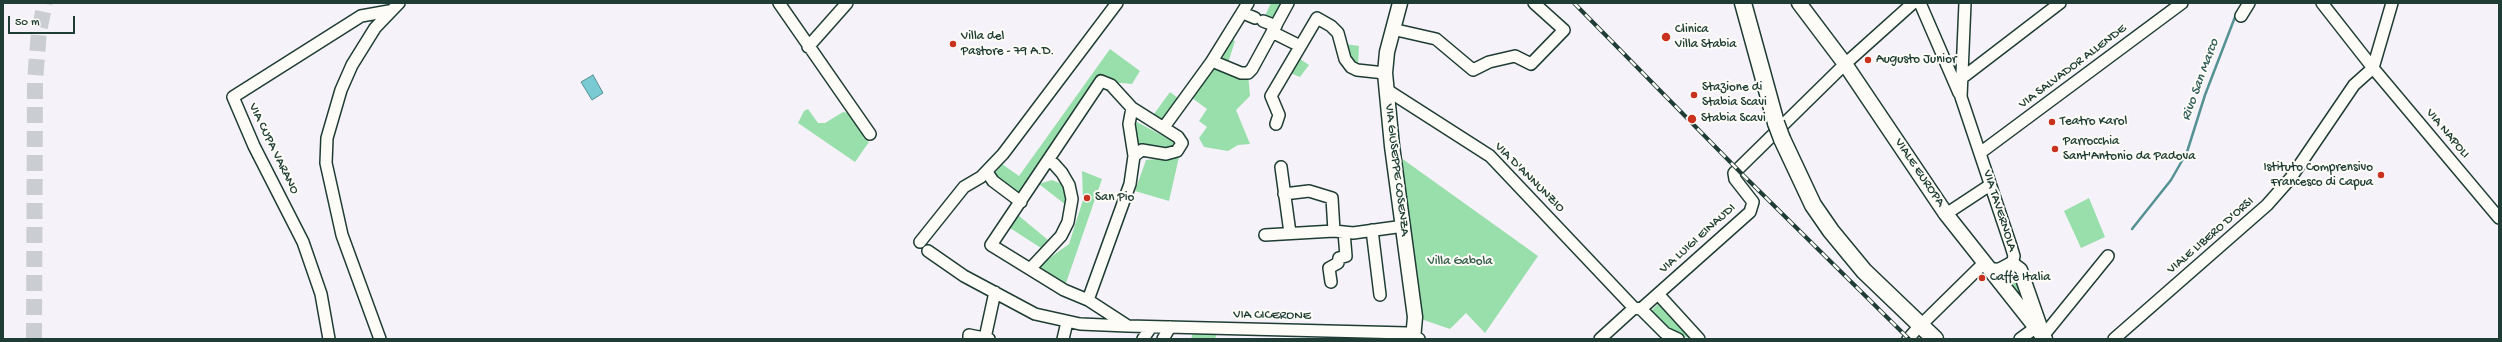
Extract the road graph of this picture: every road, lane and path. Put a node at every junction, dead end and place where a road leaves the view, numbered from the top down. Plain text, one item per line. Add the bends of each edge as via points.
1 (399, 3) edge
2 (778, 3) edge
3 (847, 3) edge
4 (1116, 3) edge
5 (1288, 3) edge
6 (1400, 3) edge
7 (1534, 3) edge
8 (1744, 3) edge
9 (1799, 3) edge
10 (1913, 3) edge
11 (1920, 3) edge
12 (1965, 3) edge
13 (2060, 3) edge
14 (2182, 3) edge
15 (2249, 3) edge
16 (2322, 3) edge
17 (2392, 3) edge
18 (1245, 8) edge
19 (389, 11) junction
20 (2241, 16) dead end
21 (1274, 29) junction
22 (1392, 29) junction
23 (1300, 46) junction
24 (808, 47) junction
25 (1212, 61) junction
26 (1845, 64) junction
27 (2373, 68) junction
28 (1385, 73) junction
29 (1962, 78) junction
30 (1387, 90) junction
31 (1961, 97) junction
32 (1132, 108) junction
33 (1276, 124) dead end
34 (1164, 127) junction
35 (870, 134) dead end
36 (1980, 153) junction
37 (1134, 156) junction
38 (1048, 161) junction
39 (1281, 166) dead end
40 (987, 172) junction
41 (1990, 185) junction
42 (1284, 194) junction
43 (1021, 202) junction
44 (1946, 214) junction
45 (2499, 218) edge
46 (1404, 226) junction
47 (1372, 230) junction
48 (1339, 231) junction
49 (1290, 233) junction
50 (1265, 235) dead end
51 (920, 242) dead end
52 (928, 251) dead end
53 (2108, 256) dead end
54 (2012, 264) junction
55 (1030, 269) junction
56 (1993, 271) junction
57 (1331, 282) dead end
58 (995, 292) junction
59 (2029, 292) junction
60 (1380, 294) dead end
61 (1658, 294) junction
62 (1088, 300) junction
63 (2012, 300) junction
64 (1637, 308) junction
65 (1926, 320) dead end
66 (1067, 322) junction
67 (1128, 326) junction
68 (1151, 327) junction
69 (1170, 327) junction
70 (1220, 334) edge
71 (1282, 334) edge
72 (2041, 334) edge
73 (1360, 336) edge
74 (1416, 338) edge
75 (329, 339) edge
76 (380, 339) edge
77 (969, 339) edge
78 (987, 339) edge
79 (1063, 339) edge
80 (1143, 339) edge
81 (1163, 339) edge
82 (1600, 339) edge
83 (1678, 339) edge
84 (1700, 339) edge
85 (1934, 339) edge
86 (2020, 339) edge
87 (2114, 339) edge

1 - 19 street
2 - 24 street
3 - 24 street
4 - 40 street via 1022,130
5 - 21 street
6 - 22 main road, VIA GIUSEPPE COSENZA
7 - 22 street via 1564,30 1531,64 1515,56 1488,62 1473,70 1436,39
8 - 85 highway, bridge via 1776,123 1810,199 1831,231 1864,271
9 - 26 main road, VIALE EUROPA
10 - 26 street
11 - 31 street
12 - 29 street, VIA TAVERNOLA
13 - 29 street
14 - 36 street, VIA SALVADOR ALLENDE
15 - 20 street
16 - 27 street, VIA NAPOLI
17 - 27 street
18 - 21 street
18 - 25 street
19 - 75 street, VIA CUPA VARANO via 361,16 233,97 254,146 303,242 321,294
19 - 76 street via 352,65 341,90 328,138 326,163 342,235
21 - 23 street
21 - 25 street via 1248,73 1241,73
22 - 28 main road, VIA GIUSEPPE COSENZA
23 - 28 street via 1317,18 1338,33 1345,59 1351,67
23 - 33 street via 1271,96 1279,115
24 - 35 street
25 - 34 street
26 - 44 main road, VIALE EUROPA
26 - 61 street, VIA LUIGI EINAUDI via 1734,173 1735,179 1753,202 1750,212
27 - 45 street, VIA NAPOLI
27 - 87 street, VIALE LIBERO D'ORSI via 2354,85 2290,179 2267,205
28 - 30 main road, VIA GIUSEPPE COSENZA
29 - 31 street, VIA TAVERNOLA
30 - 46 main road, VIA GIUSEPPE COSENZA
30 - 64 street, VIA D'ANNUNZIO via 1490,156
31 - 36 street, VIA TAVERNOLA
32 - 34 street
32 - 37 street via 1129,124
32 - 38 street via 1111,85 1101,81
34 - 37 street via 1182,143 1177,151 1166,154 1142,150
36 - 41 street, VIA TAVERNOLA
37 - 62 street via 1130,184
38 - 43 street
38 - 55 street via 1062,173 1069,185 1072,199 1068,222 1061,236
39 - 42 street
40 - 43 street via 993,181
40 - 51 street via 964,187
41 - 44 street
41 - 54 street, VIA TAVERNOLA via 2014,256
42 - 48 street via 1309,191 1332,198
42 - 49 street
43 - 55 street via 992,245
44 - 56 main road, VIALE EUROPA
46 - 47 street
46 - 74 main road, VIA GIUSEPPE COSENZA
47 - 48 street
47 - 60 street
48 - 49 street
48 - 57 street via 1346,256 1339,258 1338,263 1329,268
49 - 50 street
52 - 58 street, VIA CICERONE via 964,276
53 - 72 street
54 - 56 main road
54 - 59 main road, VIA TAVERNOLA via 2020,270
55 - 62 street via 1064,290
56 - 63 main road, VIALE EUROPA
56 - 65 street
58 - 66 street, VIA CICERONE via 1035,314
58 - 78 street
59 - 63 main road via 2022,301
59 - 72 main road, VIA TAVERNOLA
61 - 64 street
61 - 84 street
62 - 67 street
63 - 72 main road, VIALE EUROPA
64 - 82 street
64 - 83 street, VIA D'ANNUNZIO via 1665,333
66 - 67 street, VIA CICERONE
66 - 79 street
67 - 68 street, VIA CICERONE
68 - 69 street, VIA CICERONE
68 - 80 street
69 - 70 street, VIA CICERONE
69 - 81 street
70 - 71 street, VIA CICERONE
71 - 73 street, VIA CICERONE
72 - 86 street
73 - 74 street, VIA CICERONE via 1407,333
77 - 78 street via 969,335

